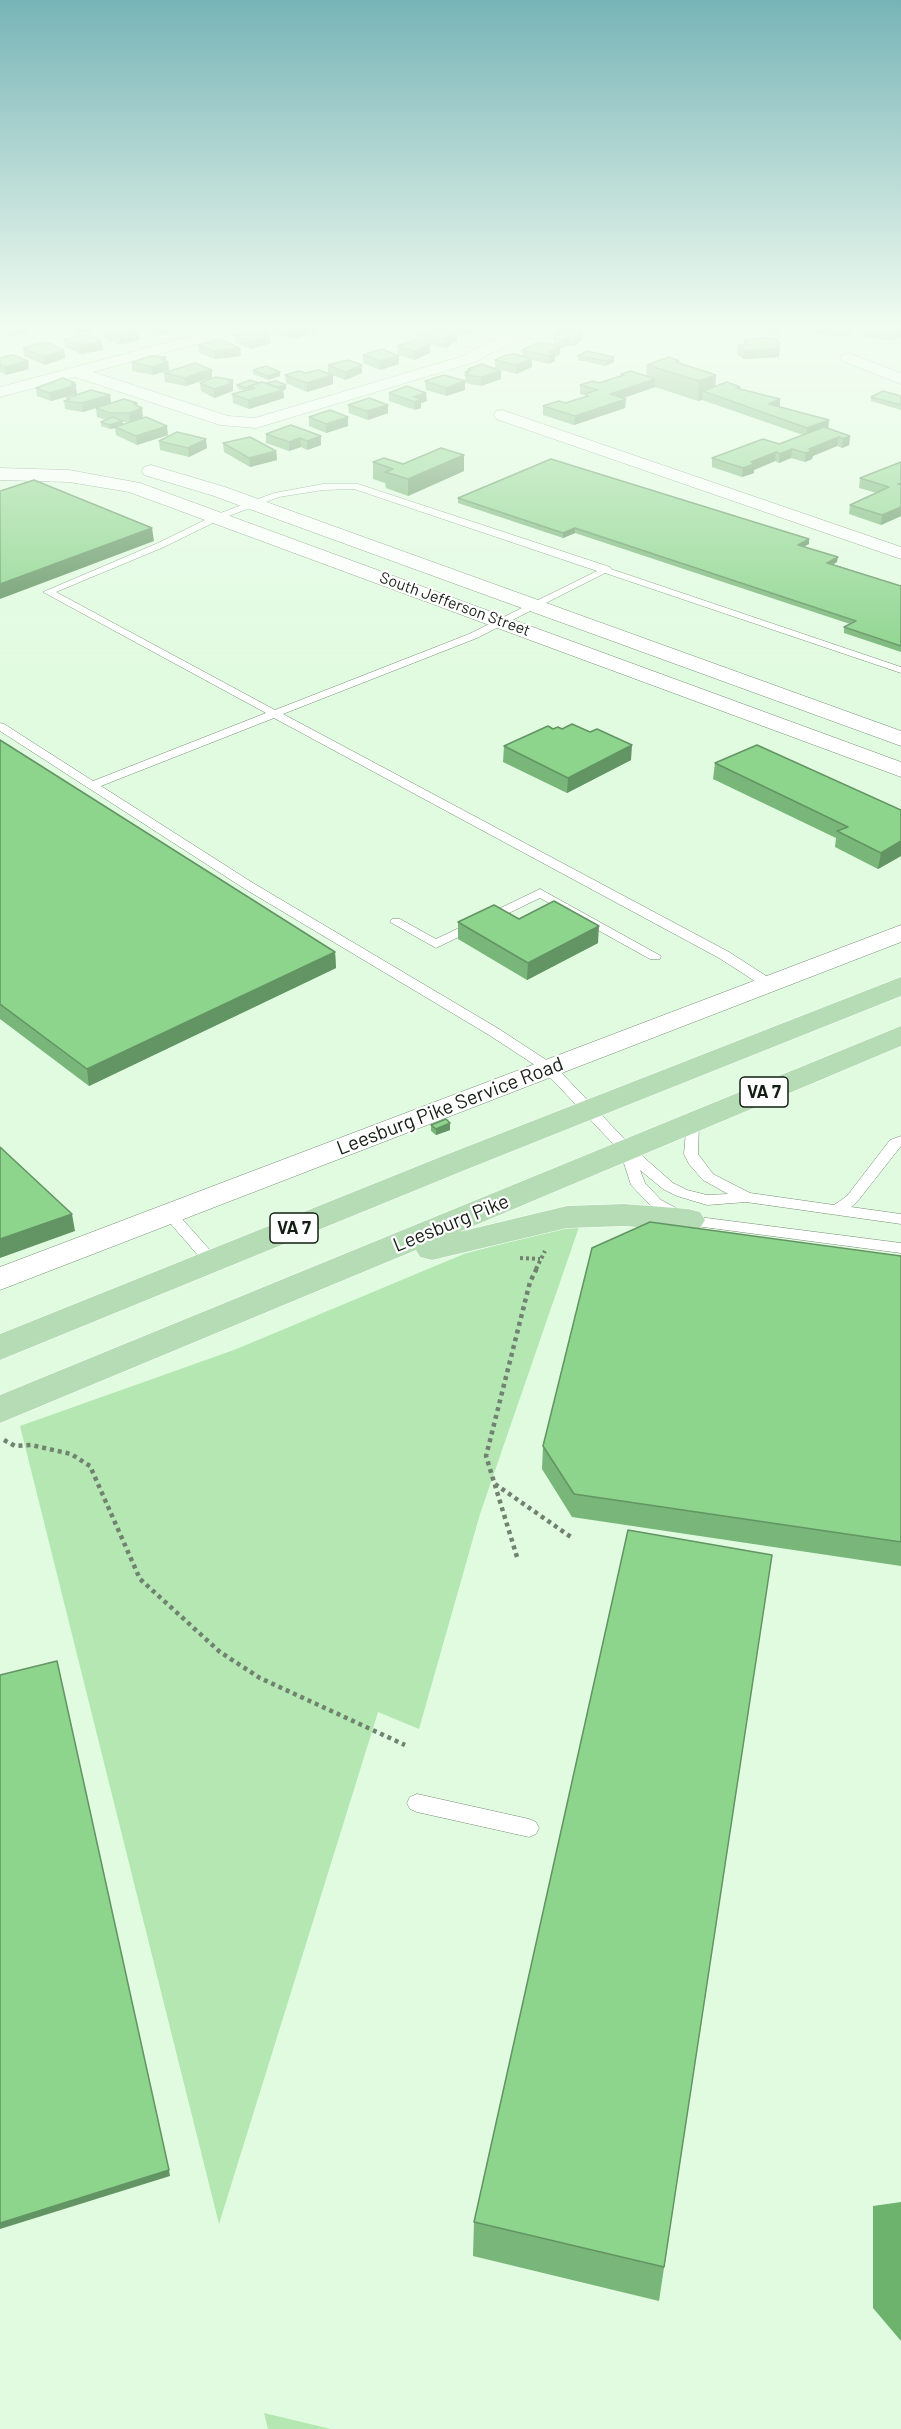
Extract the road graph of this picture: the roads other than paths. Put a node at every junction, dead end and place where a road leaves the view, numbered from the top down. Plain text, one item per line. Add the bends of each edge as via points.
1 (586, 441) edge
2 (0, 459) edge
3 (109, 464) dead end
4 (129, 467) dead end
5 (0, 474) edge
6 (253, 504) junction
7 (218, 517) junction
8 (899, 551) edge
9 (608, 569) junction
10 (533, 605) junction
11 (499, 621) junction
12 (901, 670) edge
13 (275, 713) junction
14 (0, 726) edge
15 (901, 738) edge
16 (901, 770) edge
17 (91, 786) junction
18 (396, 922) dead end
19 (901, 933) edge
20 (655, 956) dead end
21 (769, 984) junction
22 (901, 986) edge
23 (901, 1035) edge
24 (549, 1068) junction
25 (590, 1111) junction
26 (692, 1123) junction
27 (901, 1140) edge
28 (627, 1150) junction
29 (746, 1197) junction
30 (838, 1209) junction
31 (170, 1214) junction
32 (901, 1219) edge
33 (688, 1220) junction
34 (901, 1248) edge
35 (212, 1262) junction
36 (316, 1278) junction
37 (0, 1279) edge
38 (0, 1348) edge
39 (2, 1425) edge
40 (417, 1803) dead end
41 (530, 1828) dead end

1 - 8 street
2 - 3 street
4 - 6 street, South Jefferson Street via 181,479
5 - 7 street, South Jefferson Street via 69,476 124,485
6 - 7 lane
6 - 9 lane via 277,495 355,486
6 - 10 street, South Jefferson Street
7 - 11 street, South Jefferson Street
7 - 13 lane via 48,592
9 - 10 lane
9 - 12 lane
10 - 11 lane
10 - 15 street, South Jefferson Street
11 - 13 lane via 473,636
11 - 16 street, South Jefferson Street
13 - 17 lane
13 - 21 lane via 724,955
14 - 17 lane
17 - 24 lane
18 - 20 lane via 436,944 540,893
19 - 21 street, Leesburg Pike Service Road
21 - 24 street, Leesburg Pike Service Road
22 - 25 main road, VA 7
23 - 26 main road, Leesburg Pike / VA 7
24 - 25 lane
24 - 31 street, Leesburg Pike Service Road
25 - 28 lane
25 - 35 main road, VA 7 via 454,1162
26 - 28 main road, Leesburg Pike / VA 7
26 - 29 lane via 692,1154 696,1164 708,1177
27 - 30 lane via 852,1199
28 - 29 lane via 682,1193 707,1200
28 - 33 lane via 638,1185 656,1203
28 - 36 main road, Leesburg Pike / VA 7
29 - 30 lane
30 - 32 lane
31 - 35 lane
31 - 37 street, Leesburg Pike Service Road
33 - 34 lane
33 - 36 main road via 624,1215 567,1217
35 - 38 main road, VA 7
36 - 39 main road, Leesburg Pike / VA 7
40 - 41 lane

